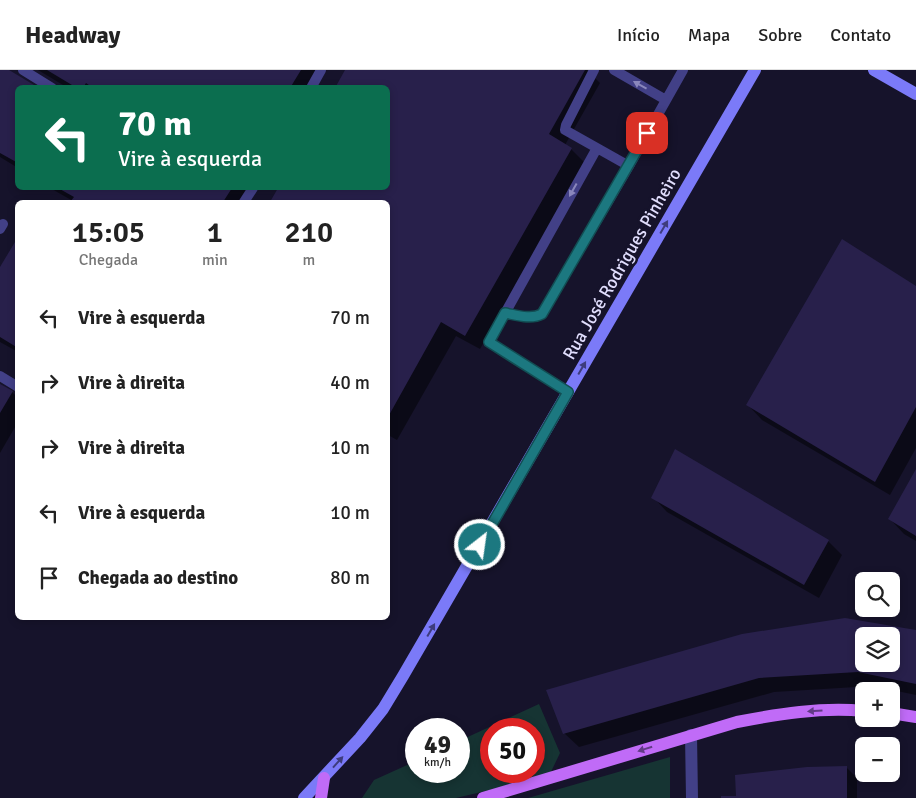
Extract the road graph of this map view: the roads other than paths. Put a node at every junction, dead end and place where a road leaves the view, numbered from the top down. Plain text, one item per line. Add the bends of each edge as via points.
1 (23, 70) edge
2 (321, 70) edge
3 (594, 70) edge
4 (614, 70) edge
5 (683, 70) edge
6 (755, 70) edge
7 (874, 70) edge
8 (47, 85) edge
9 (313, 85) edge
10 (916, 94) edge
11 (666, 100) junction
12 (597, 148) junction
13 (629, 166) junction
14 (505, 313) junction
15 (0, 376) edge
16 (15, 385) edge
17 (568, 392) junction
18 (855, 711) edge
19 (900, 714) edge
20 (916, 717) edge
21 (691, 735) junction
22 (324, 778) junction
23 (304, 798) edge
24 (321, 798) edge
25 (482, 798) edge
26 (692, 798) edge

1 - 8 lane
2 - 9 lane
3 - 12 lane via 565,130
11 -> 4 lane
5 - 11 lane
17 -> 6 main road, Rua José Rodrigues Pinheiro
7 - 10 main road
11 - 13 lane
12 - 13 lane
12 -> 14 lane
13 - 14 lane via 542,314 532,317
14 - 17 lane via 489,342
15 - 16 lane
22 -> 17 main road, Rua José Rodrigues Pinheiro via 388,701
18 -> 21 main road via 818,710 773,715
19 - 20 main road
21 -> 25 main road
21 - 26 street
22 - 23 main road, Rua José Rodrigues Pinheiro
22 - 24 main road

